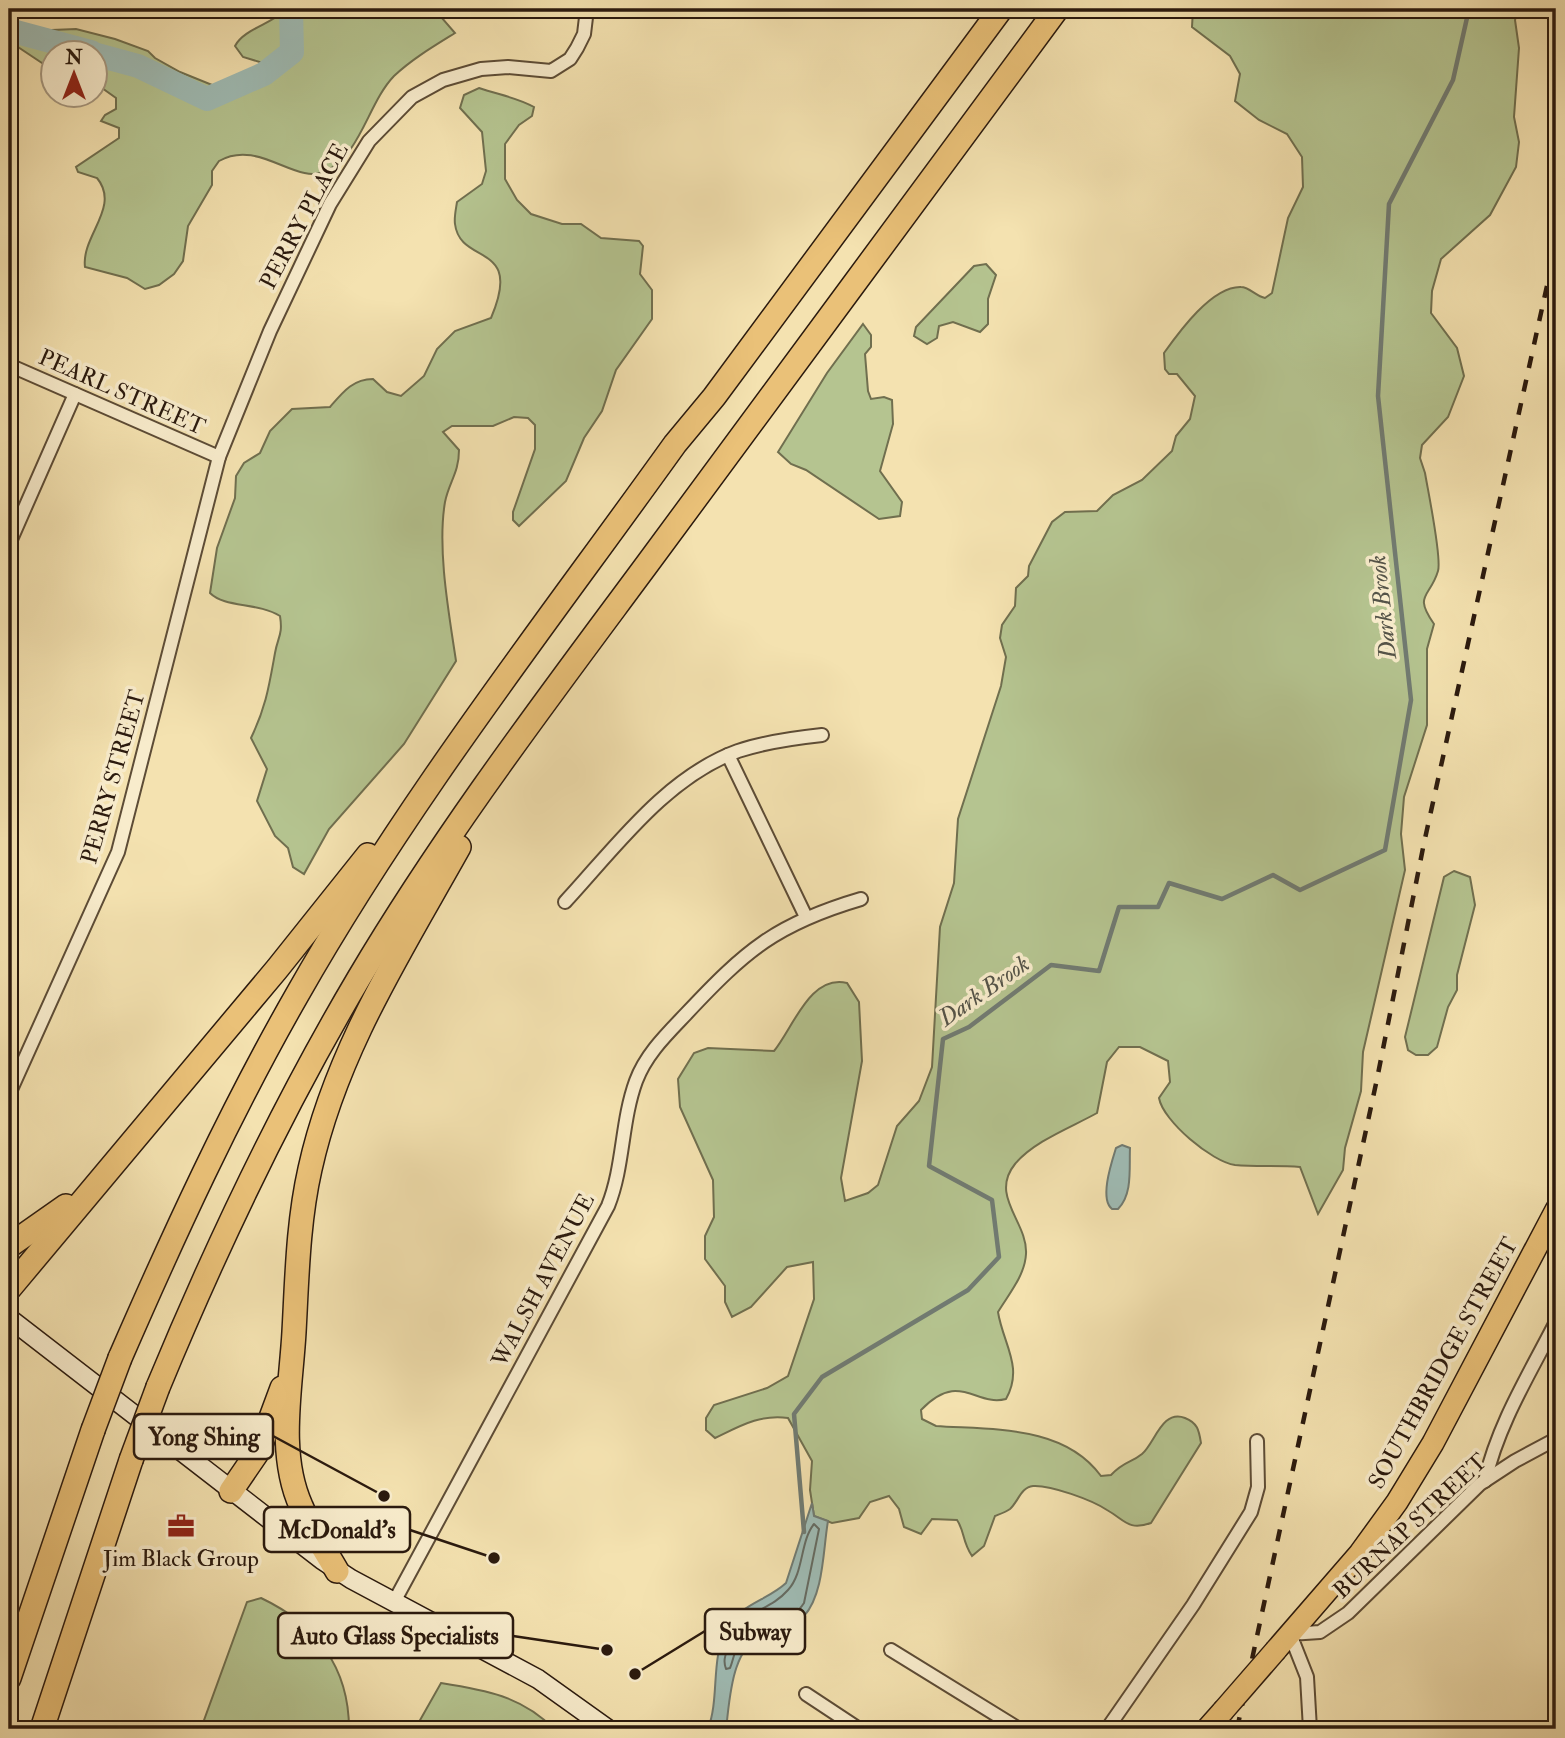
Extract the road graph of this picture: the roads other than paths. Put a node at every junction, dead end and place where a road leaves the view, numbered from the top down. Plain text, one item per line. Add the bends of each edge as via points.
1 (587, 9) edge
2 (1001, 9) edge
3 (1057, 9) edge
4 (9, 365) edge
5 (75, 394) junction
6 (219, 457) junction
7 (9, 544) edge
8 (529, 723) junction
9 (822, 735) dead end
10 (728, 755) junction
11 (446, 761) junction
12 (861, 900) dead end
13 (565, 902) dead end
14 (806, 918) junction
15 (9, 1094) edge
16 (111, 1167) junction
17 (1556, 1210) edge
18 (9, 1246) edge
19 (9, 1289) edge
20 (9, 1319) edge
21 (1556, 1322) edge
22 (294, 1334) junction
23 (1556, 1439) edge
24 (1257, 1441) dead end
25 (1485, 1480) junction
26 (231, 1491) junction
27 (337, 1571) junction
28 (394, 1602) junction
29 (1290, 1634) junction
30 (891, 1650) dead end
31 (9, 1678) edge
32 (806, 1694) dead end
33 (42, 1729) edge
34 (608, 1729) edge
35 (859, 1729) edge
36 (1019, 1729) edge
37 (1107, 1729) edge
38 (1207, 1729) edge
39 (1310, 1729) edge

1 - 6 street, PERRY PLACE via 577,48 570,59 551,71 508,67 462,73 412,97 379,128 339,187 292,281
2 - 11 highway
3 - 8 highway
4 - 5 street, PEARL STREET
5 - 6 street, PEARL STREET
5 - 7 street
6 - 15 street, PERRY STREET via 118,852
8 - 22 highway via 367,1011 334,1086 304,1201
8 - 33 highway, bridge via 430,866 343,1005 233,1219 158,1387
9 - 10 street via 761,744
10 - 13 street via 662,800
10 - 14 street
11 - 16 highway
11 - 31 highway, bridge via 297,994 208,1160 120,1358
12 - 14 street, WALSH AVENUE
14 - 28 street, WALSH AVENUE via 735,962 643,1064 632,1092 619,1172 608,1206
16 - 18 highway via 44,1224
16 - 19 highway
17 - 29 main road, SOUTHBRIDGE STREET via 1397,1502
20 - 26 main road
21 - 25 street via 1491,1453
22 - 26 highway via 268,1429
22 - 27 highway via 291,1474 301,1507
23 - 25 street, BURNAP STREET
24 - 37 street via 1258,1487 1251,1512 1194,1605
25 - 29 street, BURNAP STREET via 1348,1613 1320,1632
26 - 27 main road
27 - 28 main road
28 - 34 main road via 538,1679
29 - 38 main road, SOUTHBRIDGE STREET, bridge
29 - 39 street via 1307,1677
30 - 36 street
32 - 35 street

